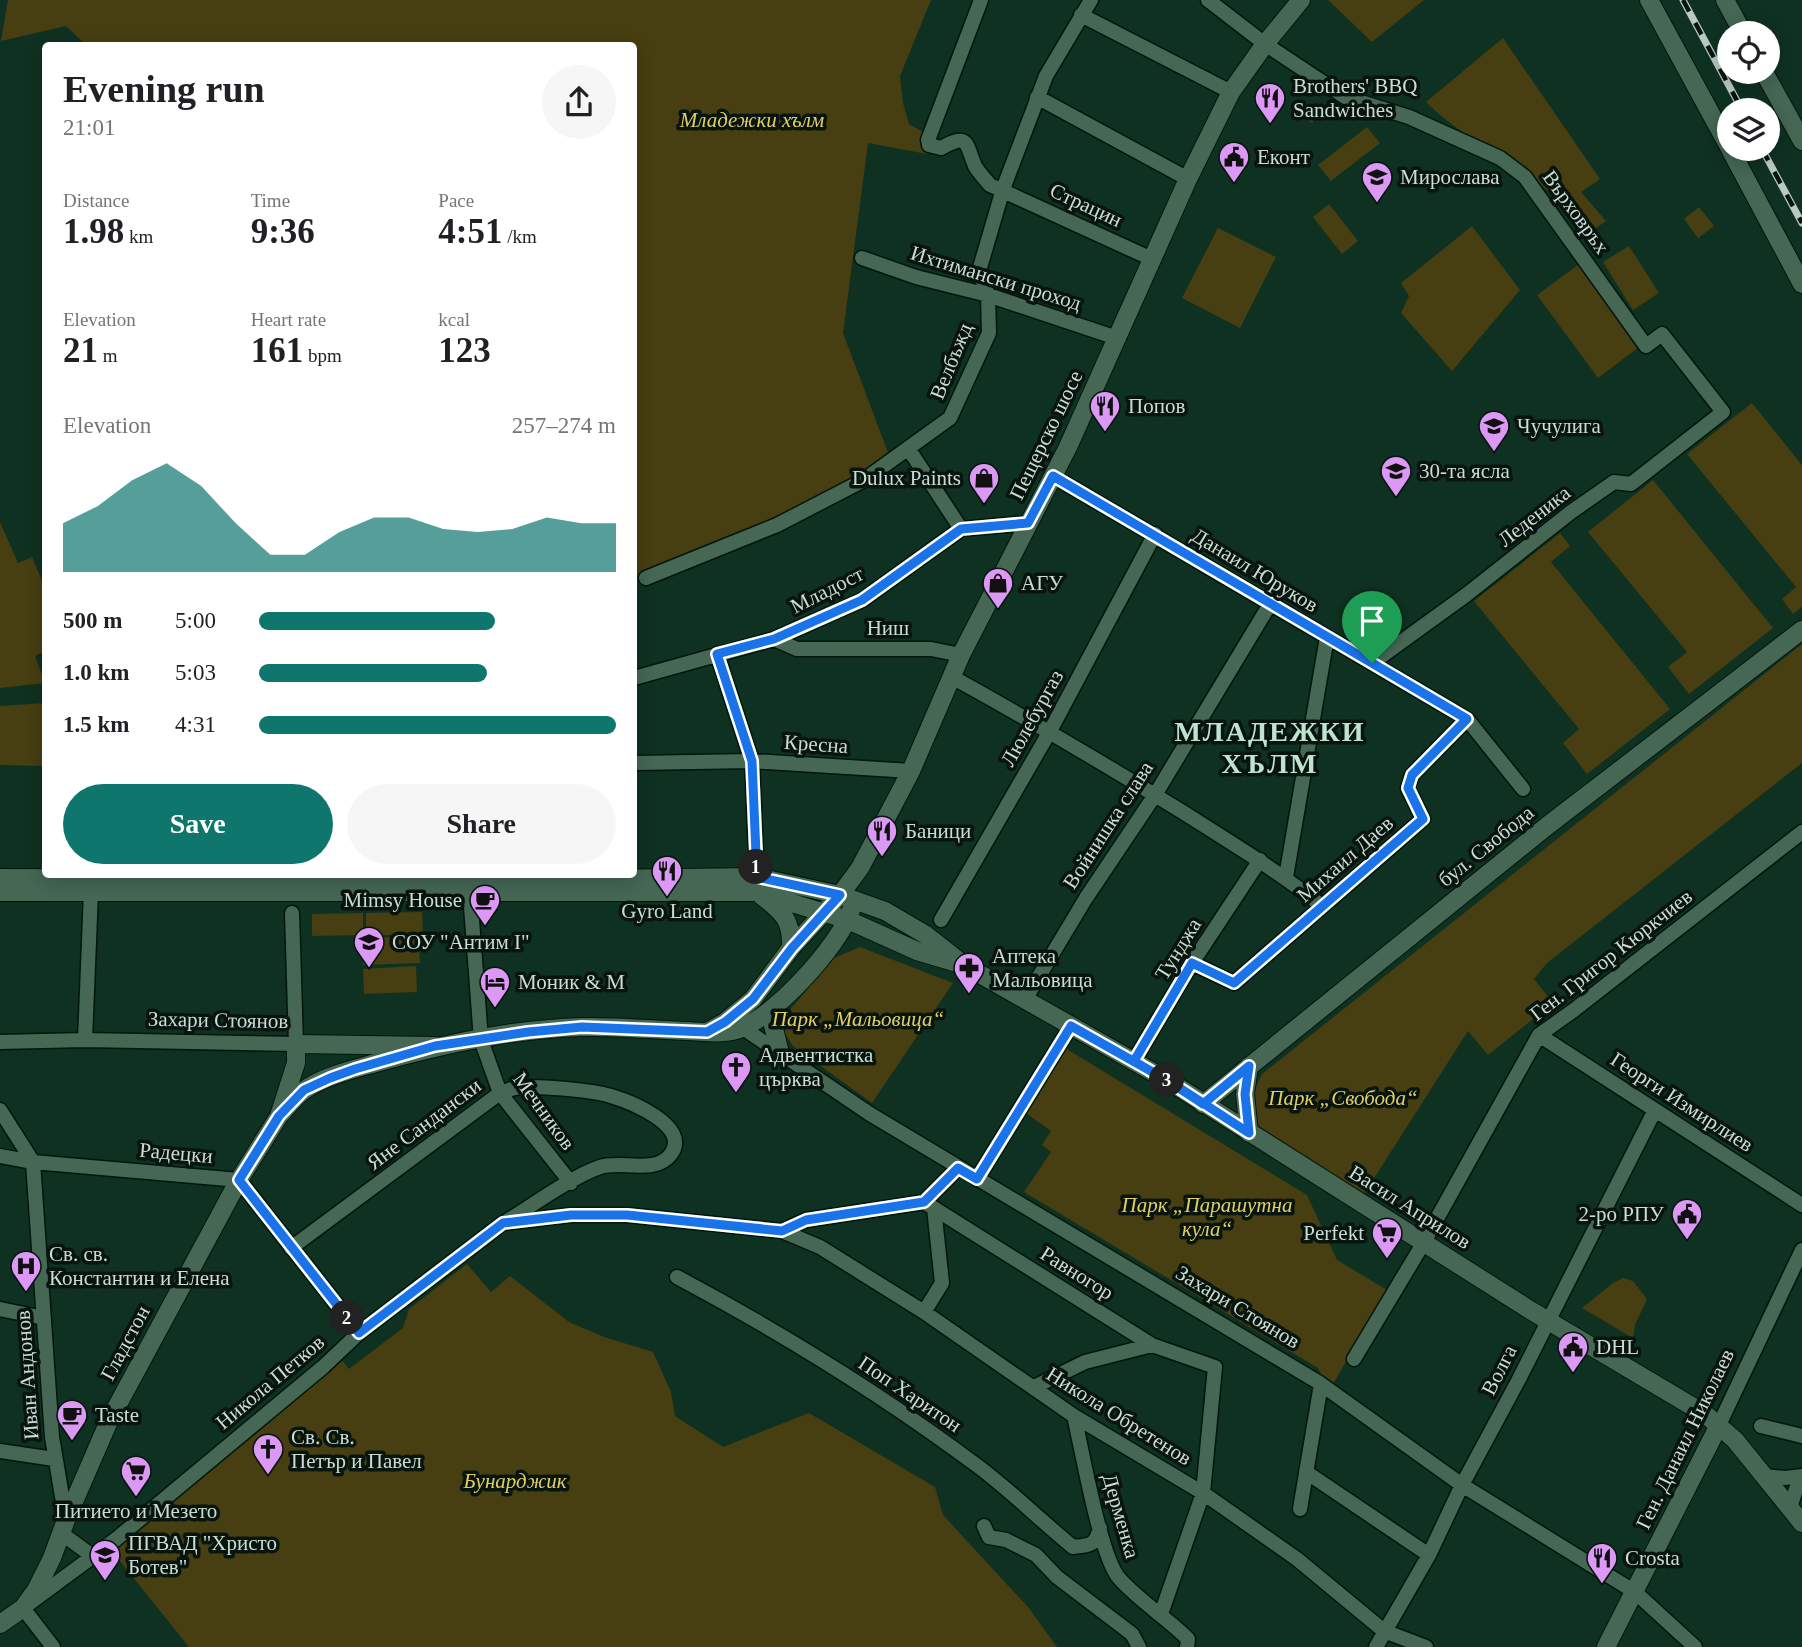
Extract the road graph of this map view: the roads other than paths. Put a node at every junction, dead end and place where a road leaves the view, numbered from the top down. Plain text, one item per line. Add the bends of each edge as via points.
1 (981, 0) edge
2 (1091, 0) edge
3 (1208, 0) edge
4 (1301, 0) edge
5 (1649, 0) edge
6 (1725, 0) edge
7 (1081, 15) junction
8 (1736, 21) edge
9 (1265, 44) junction
10 (1771, 84) edge
11 (1231, 92) junction
12 (1037, 97) junction
13 (1717, 124) edge
14 (1800, 134) edge
15 (1737, 161) edge
16 (1188, 179) junction
17 (1003, 189) junction
18 (862, 258) dead end
19 (1152, 259) junction
20 (1802, 284) edge
21 (988, 295) junction
22 (1117, 338) junction
23 (1723, 412) joint
24 (908, 448) junction
25 (1053, 476) junction
26 (1028, 523) junction
27 (961, 529) junction
28 (1155, 534) junction
29 (646, 578) dead end
30 (1270, 604) junction
31 (1802, 630) edge
32 (1327, 636) junction
33 (774, 639) junction
34 (717, 654) junction
35 (961, 655) junction
36 (1372, 663) junction
37 (637, 677) edge
38 (952, 677) junction
39 (1467, 719) junction
40 (1050, 731) junction
41 (752, 761) junction
42 (637, 763) edge
43 (911, 771) junction
44 (1523, 789) dead end
45 (1155, 795) junction
46 (1802, 832) edge
47 (1260, 860) junction
48 (637, 877) edge
49 (1286, 877) junction
50 (0, 878) edge
51 (519, 878) edge
52 (757, 885) junction
53 (0, 892) edge
54 (91, 892) junction
55 (470, 894) junction
56 (847, 897) junction
57 (1322, 906) junction
58 (824, 912) junction
59 (292, 913) dead end
60 (848, 920) junction
61 (941, 920) dead end
62 (792, 948) junction
63 (1192, 963) junction
64 (964, 965) junction
65 (1031, 990) junction
66 (777, 1004) junction
67 (1071, 1026) junction
68 (743, 1028) junction
69 (707, 1032) junction
70 (1539, 1035) junction
71 (85, 1040) junction
72 (481, 1040) junction
73 (0, 1042) edge
74 (296, 1044) junction
75 (435, 1046) junction
76 (780, 1053) junction
77 (1134, 1061) junction
78 (1249, 1066) junction
79 (500, 1093) junction
80 (1203, 1104) junction
81 (0, 1110) edge
82 (1655, 1110) junction
83 (279, 1116) junction
84 (1249, 1133) junction
85 (0, 1156) edge
86 (33, 1162) junction
87 (958, 1168) junction
88 (977, 1179) junction
89 (239, 1180) junction
90 (571, 1183) junction
91 (929, 1205) junction
92 (1802, 1205) edge
93 (503, 1223) junction
94 (782, 1231) junction
95 (1424, 1242) junction
96 (291, 1248) junction
97 (1802, 1250) edge
98 (677, 1277) dead end
99 (0, 1309) edge
100 (924, 1312) junction
101 (44, 1318) junction
102 (1549, 1321) junction
103 (359, 1333) junction
104 (1152, 1345) junction
105 (1354, 1359) dead end
106 (1321, 1384) junction
107 (1034, 1387) junction
108 (1074, 1416) junction
109 (1719, 1425) junction
110 (1761, 1426) dead end
111 (1802, 1436) edge
112 (0, 1451) edge
113 (54, 1459) junction
114 (1306, 1472) junction
115 (1763, 1476) junction
116 (1802, 1476) edge
117 (1802, 1481) edge
118 (1462, 1485) junction
119 (1203, 1493) junction
120 (1790, 1508) junction
121 (1300, 1509) dead end
122 (1802, 1523) edge
123 (64, 1526) junction
124 (984, 1526) dead end
125 (1100, 1528) junction
126 (91, 1555) junction
127 (1429, 1555) junction
128 (1634, 1592) junction
129 (23, 1608) junction
130 (1161, 1614) junction
131 (0, 1624) edge
132 (1384, 1631) junction
133 (1187, 1643) edge
134 (53, 1647) edge
135 (1139, 1647) edge
136 (1376, 1647) edge
137 (1426, 1647) edge
138 (1606, 1647) edge
139 (1695, 1647) edge

1 - 17 street via 928,140 929,145 941,148 963,140 976,168 990,185
2 - 7 street, Велбъжд
3 - 9 street
4 - 9 main road, Пещерско шосе
5 - 13 main road
6 - 8 main road
7 - 11 street
7 - 12 street, Велбъжд
9 - 11 main road, Пещерско шосе
9 - 23 street, Върховръх via 1345,97 1420,122 1500,158 1525,177 1646,346 1662,334
10 - 14 main road
11 - 16 main road, Пещерско шосе
12 - 16 street
12 - 17 street, Велбъжд
15 - 20 main road
16 - 19 main road, Пещерско шосе
17 - 19 street, Страцин
17 - 21 street, Велбъжд via 979,271
18 - 21 street, Ихтимански проход
19 - 22 main road, Пещерско шосе
21 - 22 street, Ихтимански проход
21 - 24 street, Велбъжд via 989,333 950,418
22 - 25 main road, Пещерско шосе
23 - 36 street, Леденика via 1631,484 1614,482 1571,512
24 - 27 street
24 - 29 street, Велбъжд via 864,480 777,525
25 - 26 main road, Пещерско шосе
25 - 28 street, Данаил Юруков
26 - 27 street
26 - 35 main road, Пещерско шосе
27 - 33 street, Младост via 862,600
28 - 30 street, Данаил Юруков
28 - 40 street, Люлебургаз
30 - 32 street, Данаил Юруков
30 - 45 street, Войнишка слава
31 - 78 main road, бул. Свобода
32 - 36 street, Данаил Юруков
32 - 49 street
33 - 34 street, Младост
33 - 35 street, Ниш via 797,649 932,649
34 - 37 street, Младост
34 - 41 street
35 - 38 main road, Пещерско шосе
36 - 39 street, Данаил Юруков
38 - 40 street
38 - 43 main road, Пещерско шосе
39 - 44 street, Данаил Юруков
39 - 57 street, Михаил Даев via 1412,775 1408,788 1423,819
40 - 45 street
40 - 61 street, Люлебургаз
41 - 42 street, Кресна
41 - 43 street, Кресна
41 - 52 street
43 - 56 main road, Пещерско шосе
45 - 47 street
45 - 65 street, Войнишка слава
46 - 70 street, Ген. Григор Кюркчиев
47 - 49 street
47 - 63 street, Тунджа
48 - 52 main road, Васил Априлов
49 - 57 street
50 - 51 main road, Васил Априлов
52 - 55 main road, Васил Априлов
52 - 56 main road, Васил Априлов
52 - 58 main road, Васил Априлов
52 - 62 main road via 784,914
53 - 54 main road, Васил Априлов
54 - 55 main road, Васил Априлов
54 - 71 street
55 - 72 street, Мечников
56 - 58 main road
56 - 60 main road, Захари Стоянов
56 - 64 main road, Васил Априлов via 885,911
57 - 63 street, Михаил Даев via 1234,983
58 - 60 main road, Васил Априлов
58 - 62 main road
59 - 74 street, Гладстон
60 - 64 main road, Васил Априлов via 917,951
60 - 66 main road, Захари Стоянов via 823,957
62 - 69 main road via 753,999
63 - 77 street, Тунджа
64 - 65 main road, Васил Априлов
65 - 67 main road, Васил Априлов
66 - 68 main road, Захари Стоянов
66 - 76 main road via 773,1025
67 - 77 main road, Васил Априлов
67 - 88 street
68 - 69 main road, Захари Стоянов
68 - 76 street, Захари Стоянов
69 - 72 main road, Захари Стоянов via 582,1027
70 - 82 street, Георги Измирлиев
70 - 95 street, Ген. Григор Кюркчиев
71 - 73 street, Захари Стоянов
71 - 74 street, Захари Стоянов
72 - 75 main road, Захари Стоянов
72 - 79 street, Мечников
74 - 75 main road, Захари Стоянов
74 - 83 main road, Гладстон via 296,1063
75 - 83 main road, Захари Стоянов via 330,1078 304,1090
76 - 87 street, Захари Стоянов
77 - 80 main road, Васил Априлов
78 - 80 main road, бул. Свобода
78 - 84 main road via 1245,1094
79 - 90 street, Мечников
79 - 90 street, Яне Сандански via 514,1088 611,1096 673,1130 673,1152 656,1164 601,1167
79 - 96 street, Яне Сандански
80 - 84 main road, Васил Априлов
81 - 86 street, Иван Андонов
82 - 92 street, Георги Измирлиев
82 - 102 street, Волга
83 - 89 main road, Гладстон
84 - 95 main road, Васил Априлов
85 - 86 street, Радецки
86 - 89 street, Радецки
86 - 101 street, Иван Андонов
87 - 88 street, Захари Стоянов
87 - 91 street
88 - 106 street, Захари Стоянов
89 - 96 street, Радецки
89 - 123 main road, Гладстон via 109,1421
90 - 93 street, Яне Сандански
91 - 94 street via 806,1220
91 - 100 street via 942,1283
91 - 104 street, Равногор
93 - 94 street via 571,1215 627,1215
93 - 103 street, Никола Петков
94 - 100 street, Никола Обретенов via 820,1247
95 - 102 main road, Васил Априлов
95 - 105 street, Ген. Григор Кюркчиев
96 - 103 street, Радецки
97 - 109 street, Ген. Данаил Николаев
98 - 125 street, Поп Харитон via 872,1392 981,1469 1073,1547 1091,1545
99 - 101 street
100 - 107 street, Никола Обретенов
101 - 113 street, Иван Андонов
102 - 109 main road, Васил Априлов
102 - 118 street, Волга
103 - 126 street, Никола Петков via 115,1540
104 - 107 street via 1085,1363
104 - 119 street, Равногор via 1215,1367
106 - 114 street
106 - 118 street, Захари Стоянов
107 - 108 street, Никола Обретенов
108 - 119 street, Никола Обретенов
108 - 125 street, Дерменка
109 - 115 main road, Васил Априлов
109 - 128 main road, Ген. Данаил Николаев
110 - 111 street
112 - 113 street
113 - 123 street, Иван Андонов
114 - 121 street
114 - 127 street
115 - 116 street
115 - 120 main road, Васил Априлов
117 - 120 street
118 - 127 street, Волга
118 - 128 street, Захари Стоянов
119 - 130 street
119 - 132 street, Никола Обретенов via 1297,1559
120 - 122 main road, Васил Априлов
123 - 126 street
123 - 129 main road, Гладстон via 52,1558
124 - 135 street via 989,1536 1036,1555 1057,1577 1132,1634
125 - 130 street, Дерменка via 1117,1577
126 - 129 street, Никола Петков
127 - 132 street, Волга
128 - 138 main road, Ген. Данаил Николаев
128 - 139 street, Захари Стоянов
129 - 131 main road, Гладстон
129 - 134 street
130 - 133 street, Дерменка
132 - 136 street, Волга
132 - 137 street, Никола Обретенов

